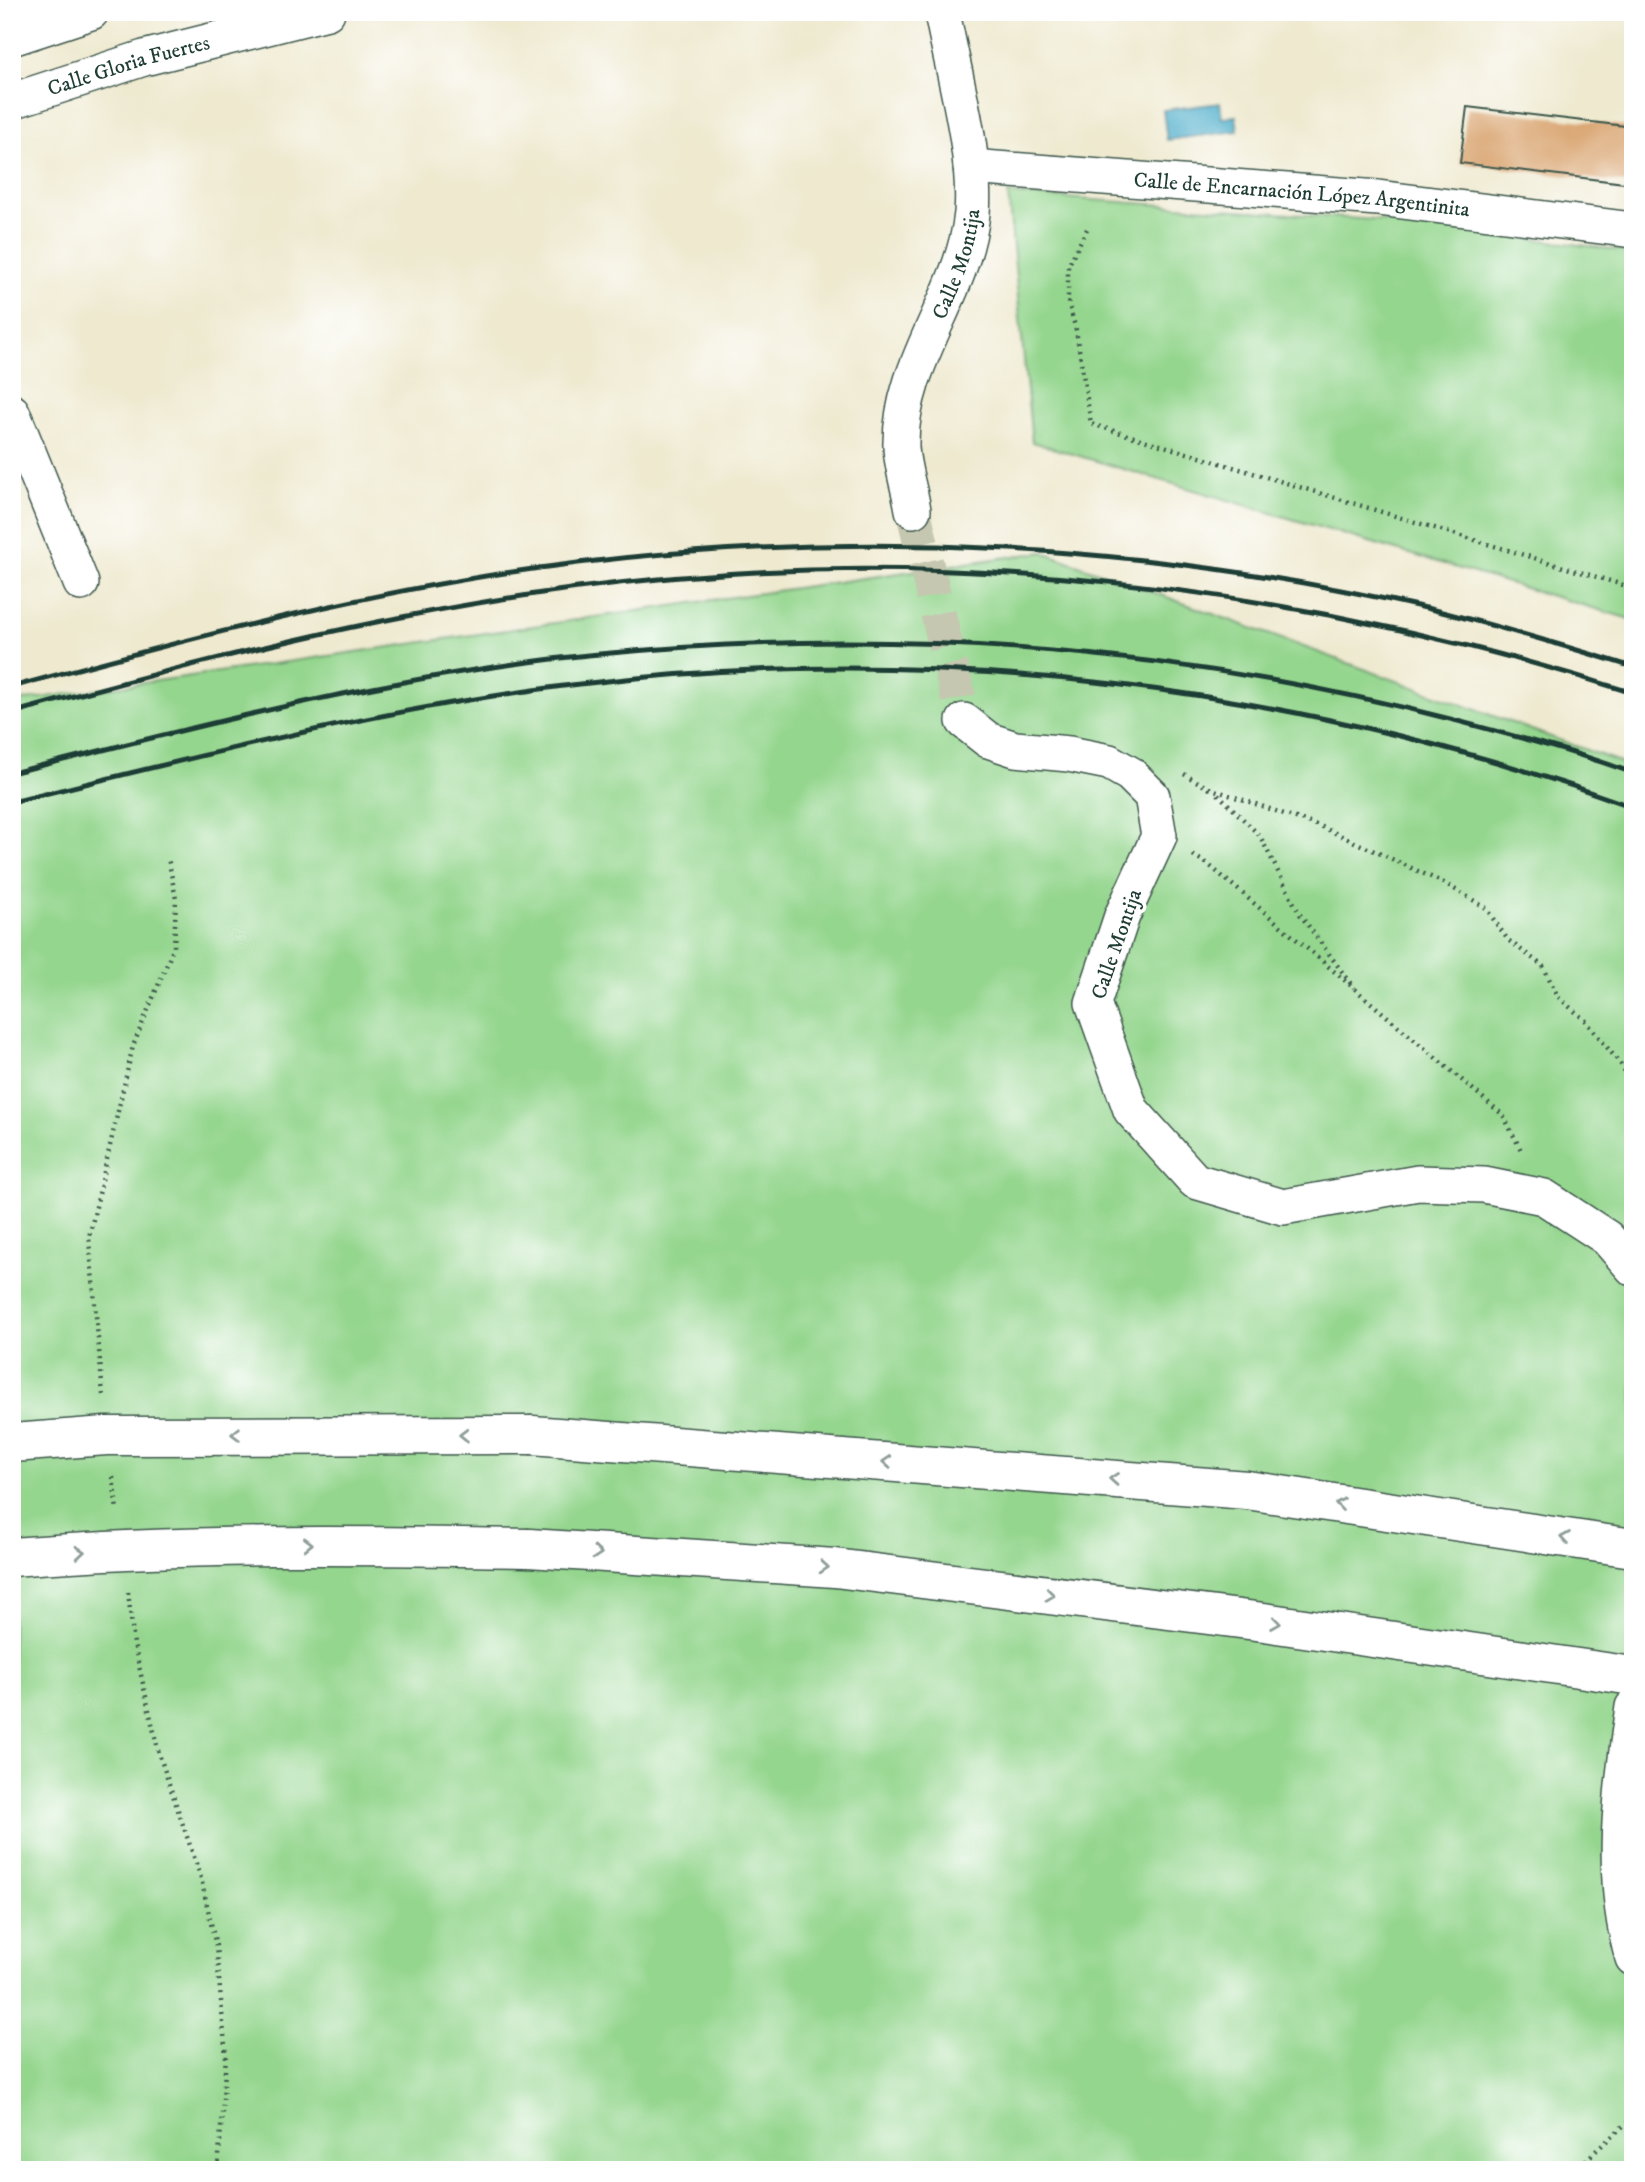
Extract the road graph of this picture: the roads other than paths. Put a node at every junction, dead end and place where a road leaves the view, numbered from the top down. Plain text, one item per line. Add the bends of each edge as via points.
1 (91, 12) edge
2 (327, 12) edge
3 (942, 12) edge
4 (12, 38) edge
5 (12, 101) edge
6 (971, 167) junction
7 (1633, 230) edge
8 (12, 412) edge
9 (914, 510) tunnel mouth
10 (81, 583) dead end
11 (964, 722) tunnel mouth
12 (1633, 1268) edge
13 (12, 1443) edge
14 (1633, 1548) edge
15 (12, 1558) edge
16 (1633, 1676) edge
17 (1633, 1707) edge
18 (1633, 1958) edge

1 - 4 street
2 - 5 street, Calle Gloria Fuertes via 144,58
3 - 6 street, Calle Montija
6 - 7 street, Calle de Encarnación López Argentinita via 1378,198
6 - 9 street, Calle Montija via 972,213 960,267 910,386 901,447
8 - 10 street
11 - 12 street, Calle Montija via 988,740 1015,749 1109,762 1130,774 1152,796 1159,836 1122,916 1093,1003 1132,1110 1195,1181 1283,1207 1418,1183 1483,1185 1544,1197 1607,1238
14 -> 13 highway, bridge via 1247,1490 532,1436 106,1436
15 -> 16 highway, bridge via 119,1549 325,1544 529,1548 835,1568 1264,1622
17 - 18 street via 1622,1777 1621,1875 1624,1928

